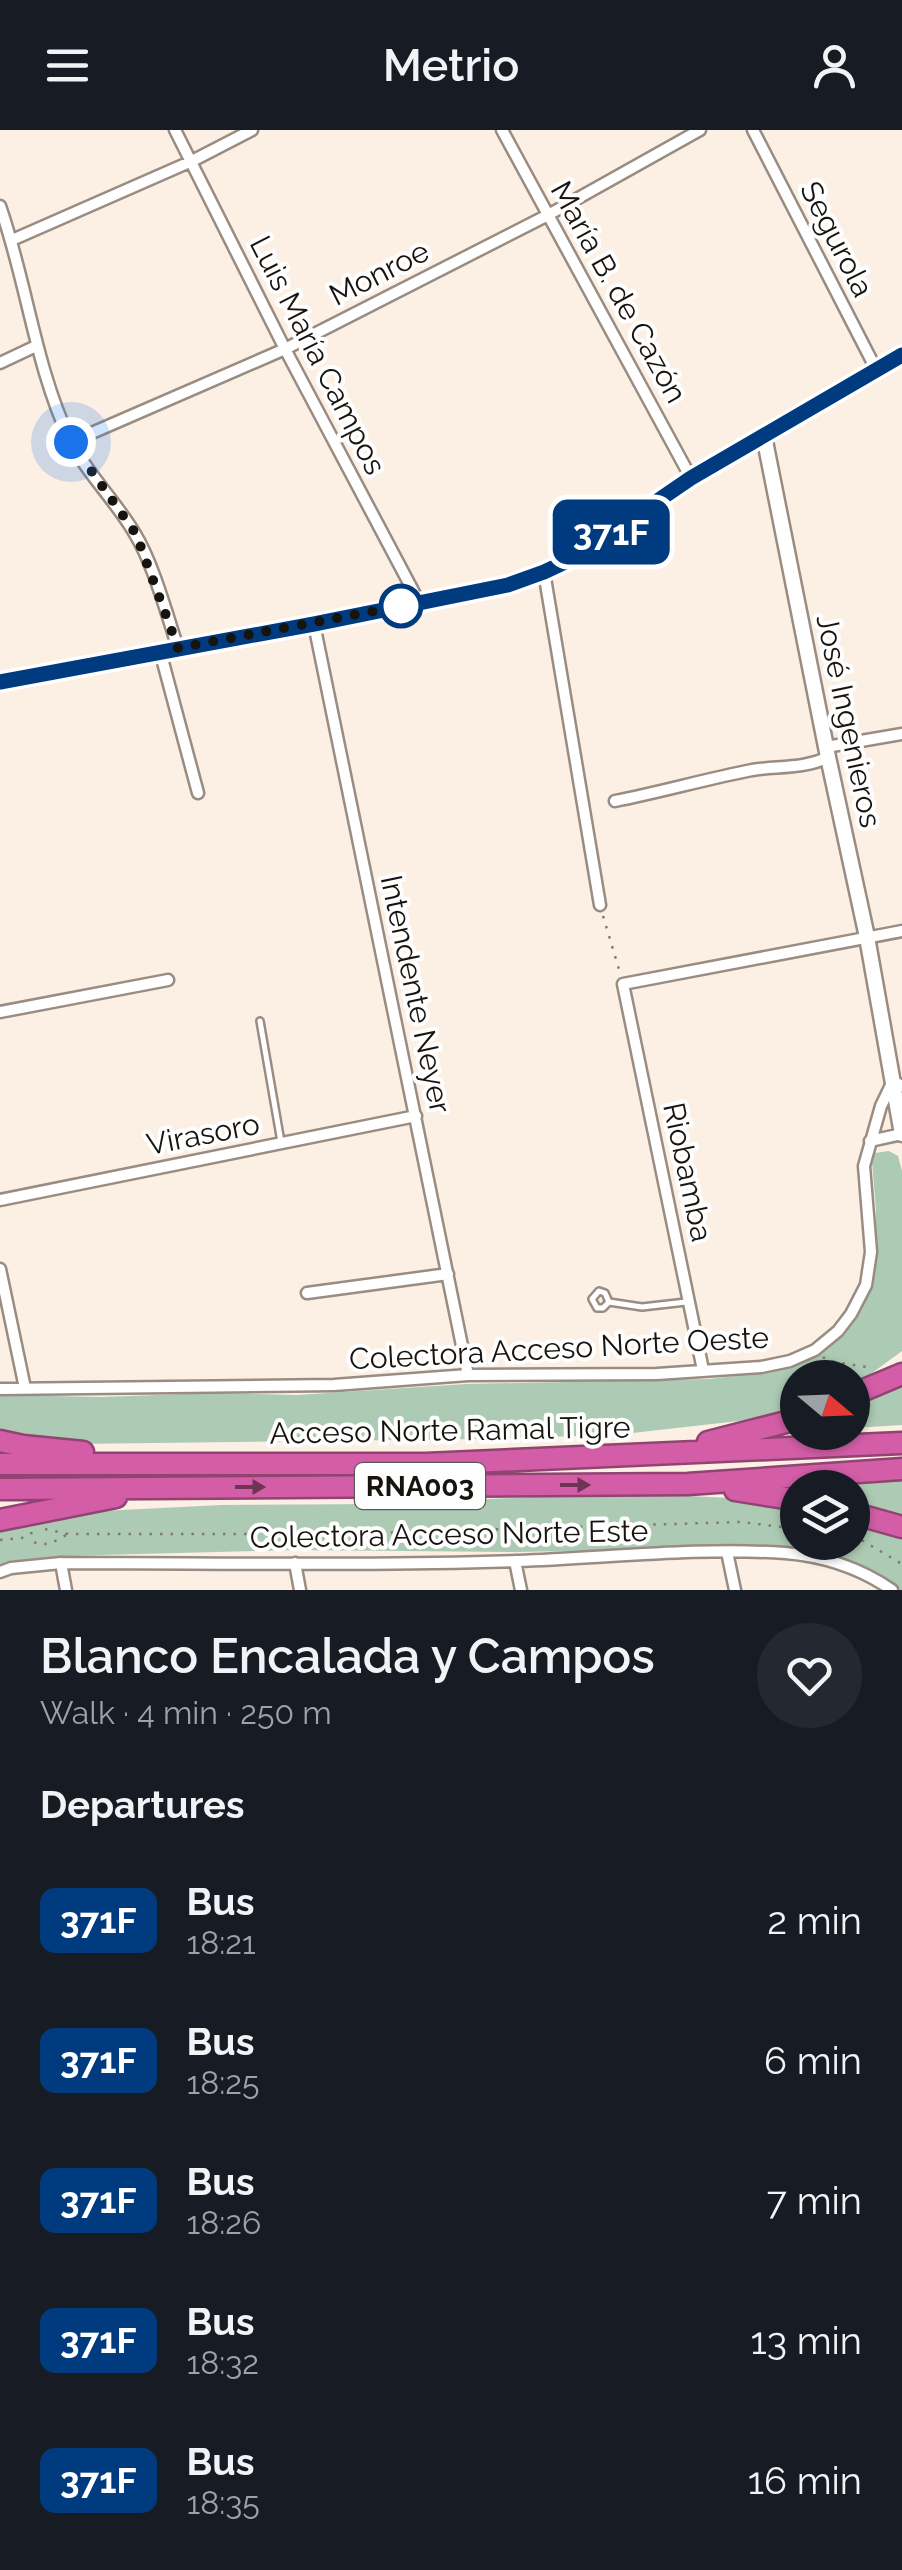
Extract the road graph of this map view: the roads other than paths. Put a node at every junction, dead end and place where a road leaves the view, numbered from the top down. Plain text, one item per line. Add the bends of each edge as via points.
1 (174, 130) edge
2 (252, 130) edge
3 (502, 130) edge
4 (700, 130) edge
5 (753, 130) edge
6 (192, 162) junction
7 (0, 206) edge
8 (548, 215) junction
9 (12, 240) junction
10 (36, 346) junction
11 (285, 349) junction
12 (902, 355) edge
13 (0, 363) edge
14 (877, 371) junction
15 (764, 436) junction
16 (71, 442) junction
17 (691, 478) junction
18 (544, 572) junction
19 (419, 602) junction
20 (314, 624) junction
21 (178, 648) junction
22 (160, 651) junction
23 (0, 682) edge
24 (902, 734) edge
25 (827, 752) junction
26 (198, 793) dead end
27 (615, 801) dead end
28 (600, 905) road end
29 (902, 930) edge
30 (867, 937) junction
31 (168, 980) dead end
32 (0, 1012) edge
33 (260, 1022) dead end
34 (898, 1084) edge
35 (416, 1116) junction
36 (902, 1134) edge
37 (870, 1141) junction
38 (281, 1144) junction
39 (0, 1200) edge
40 (0, 1269) edge
41 (448, 1274) junction
42 (307, 1293) dead end
43 (689, 1301) junction
44 (609, 1302) dead end
45 (703, 1370) junction
46 (894, 1372) edge
47 (468, 1375) junction
48 (870, 1386) edge
49 (24, 1388) junction
50 (0, 1389) edge
51 (780, 1423) edge
52 (0, 1441) edge
53 (902, 1443) edge
54 (636, 1456) junction
55 (0, 1464) edge
56 (199, 1464) junction
57 (902, 1469) edge
58 (688, 1484) junction
59 (153, 1488) junction
60 (0, 1489) edge
61 (780, 1496) edge
62 (870, 1518) edge
63 (0, 1520) edge
64 (902, 1527) edge
65 (727, 1552) junction
66 (515, 1561) junction
67 (294, 1563) junction
68 (61, 1564) junction
69 (0, 1572) edge
70 (66, 1590) edge
71 (300, 1590) edge
72 (520, 1590) edge
73 (735, 1590) edge
74 (892, 1590) edge

1 - 6 street, Luis María Campos
2 - 6 street
3 - 8 street, María B. de Cazón
4 - 8 street, Monroe
5 - 14 street, Segurola
6 - 9 street
6 - 11 street, Luis María Campos
7 - 9 street
8 - 11 street, Monroe
8 - 17 street, María B. de Cazón
9 - 10 street
10 - 13 street
10 - 16 street
11 - 16 street, Monroe
11 - 19 street, Luis María Campos
12 - 14 street
14 - 15 street
15 - 17 street
15 - 25 street, José Ingenieros
16 - 21 street via 136,534
17 - 18 street
18 - 19 street
18 - 28 street
19 - 20 street
20 - 21 street
20 - 35 street, Intendente Neyer
21 - 22 street
22 - 23 street
22 - 26 street
24 - 25 street
25 - 27 street via 807,766 776,766
25 - 30 street, José Ingenieros
29 - 30 street
30 - 34 street, José Ingenieros
30 - 43 street, Riobamba via 624,984
31 - 32 street
33 - 38 lane
34 - 36 street, José Ingenieros
34 - 37 street, Colectora Acceso Norte Oeste
35 - 38 street, Virasoro
35 - 41 street, Intendente Neyer
36 - 37 street
37 - 45 street, Colectora Acceso Norte Oeste via 864,1166 871,1252 866,1286 851,1314 814,1350 790,1361
38 - 39 street, Virasoro
40 - 49 street
41 - 42 street
41 - 47 street, Intendente Neyer
43 - 44 lane via 642,1307
43 - 45 street, Riobamba
45 - 47 street, Colectora Acceso Norte Oeste
46 - 48 highway
47 - 49 street, Colectora Acceso Norte Oeste via 334,1384
49 - 50 street, Colectora Acceso Norte Oeste
51 - 54 highway
52 - 56 highway
53 - 54 highway, Acceso Norte Ramal Tigre / RNA003
54 - 56 highway, Acceso Norte Ramal Tigre / RNA003
55 - 56 highway, Acceso Norte Ramal Tigre / RNA003
57 - 58 highway, Acceso Norte Ramal Tigre / RNA003
59 -> 58 highway, Acceso Norte Ramal Tigre / RNA003
58 - 61 highway
59 - 60 highway, Acceso Norte Ramal Tigre / RNA003
59 - 63 highway
62 - 64 highway
65 - 66 street, Colectora Acceso Norte Este
65 - 73 street
65 - 74 street, Colectora Acceso Norte Este via 843,1564
66 - 67 street, Colectora Acceso Norte Este
66 - 72 street
67 - 68 street, Colectora Acceso Norte Este
67 - 71 street
68 - 69 street, Colectora Acceso Norte Este
68 - 70 street

